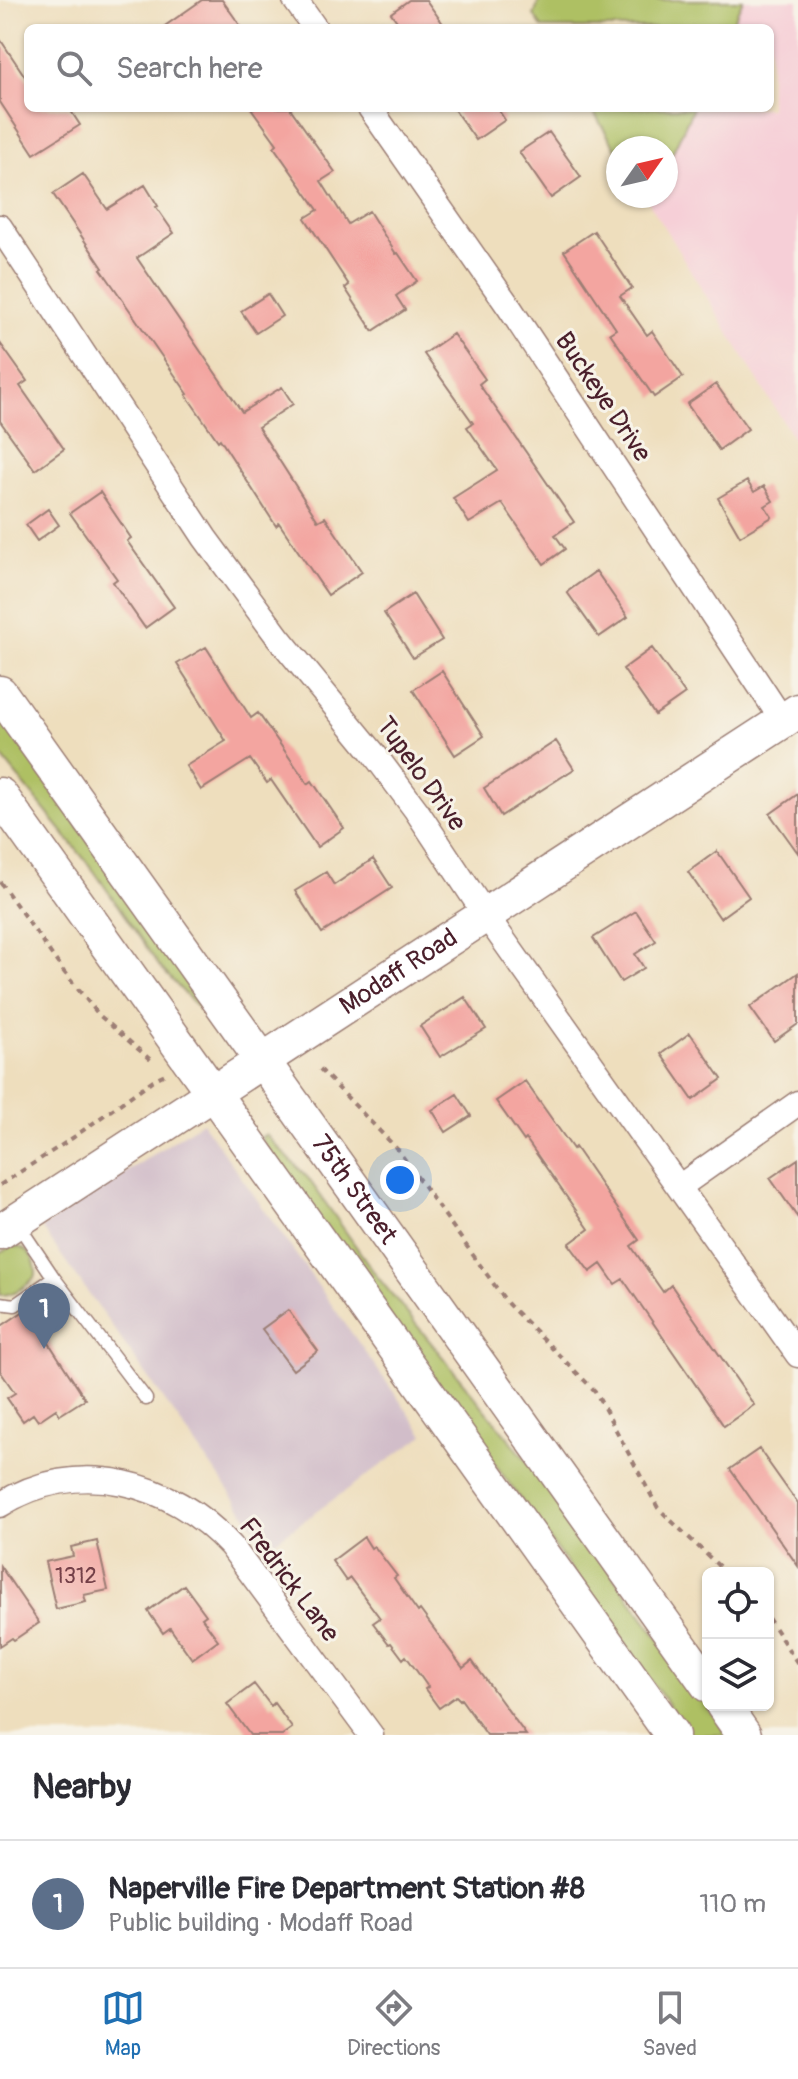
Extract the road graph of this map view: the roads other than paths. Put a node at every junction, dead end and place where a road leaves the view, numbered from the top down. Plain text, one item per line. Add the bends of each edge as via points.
1 (295, 0) edge
2 (312, 24) edge
3 (373, 112) edge
4 (0, 227) edge
5 (0, 693) edge
6 (790, 716) edge
7 (0, 795) edge
8 (485, 914) junction
9 (261, 1061) junction
10 (213, 1093) junction
11 (798, 1103) edge
12 (679, 1187) junction
13 (8, 1227) edge
14 (54, 1278) junction
15 (0, 1303) edge
16 (798, 1355) edge
17 (146, 1399) dead end
18 (0, 1505) edge
19 (702, 1677) edge
20 (727, 1711) edge
21 (371, 1735) edge
22 (672, 1735) edge
23 (744, 1735) edge

1 - 2 street
3 - 6 street, Buckeye Drive
4 - 8 street, Tupelo Drive via 229,571 391,776
5 - 9 main road, 75th Street
6 - 8 main road, Modaff Road
7 - 10 main road
8 - 9 main road, Modaff Road
8 - 12 street, Tupelo Drive
9 - 10 main road, Modaff Road
9 - 19 main road, 75th Street
10 - 13 main road, Modaff Road
10 - 22 main road
11 - 12 street
12 - 16 street, Tupelo Drive
13 - 14 lane
14 - 15 lane via 15,1305
14 - 17 lane
18 - 21 street, Fredrick Lane via 52,1483 104,1480 151,1491 187,1507 231,1546
20 - 23 main road

